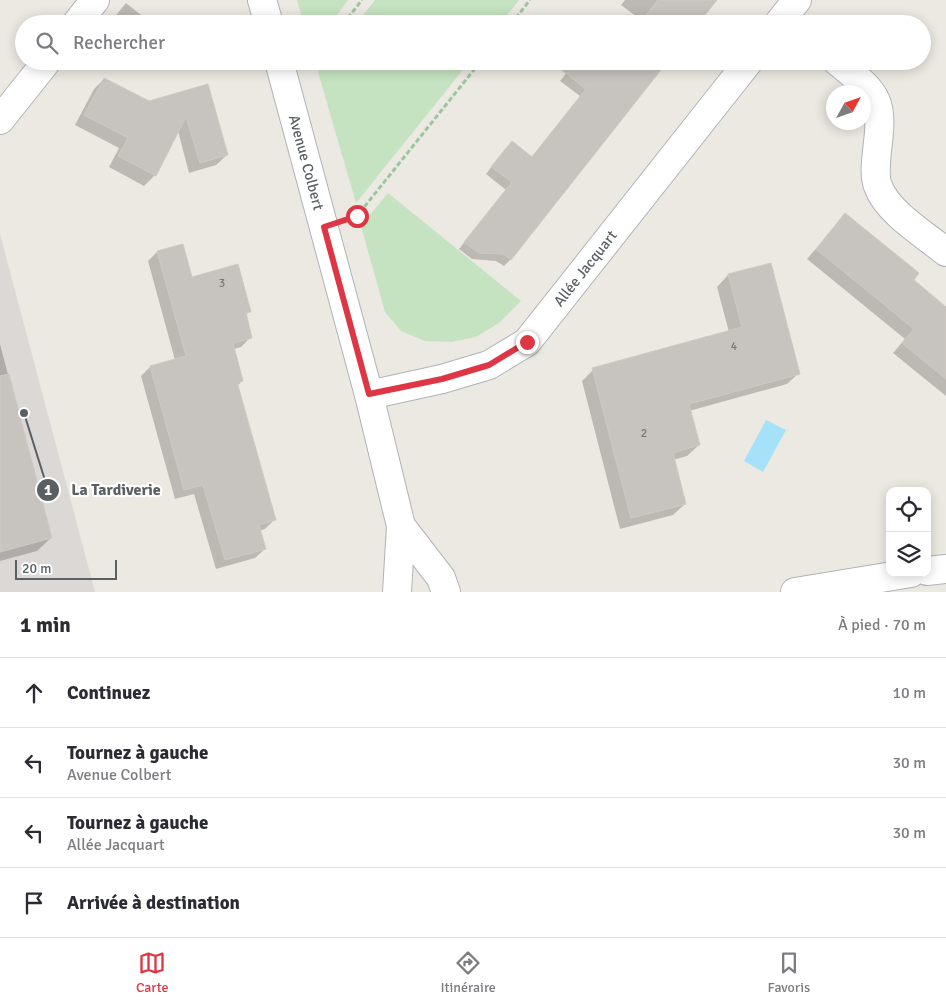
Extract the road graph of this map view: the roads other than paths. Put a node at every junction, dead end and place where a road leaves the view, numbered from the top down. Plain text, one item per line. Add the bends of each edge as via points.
1 (95, 0) edge
2 (262, 0) edge
3 (83, 15) edge
4 (266, 15) edge
5 (39, 70) edge
6 (281, 70) edge
7 (742, 70) edge
8 (847, 70) edge
9 (0, 120) edge
10 (946, 252) edge
11 (369, 394) junction
12 (401, 526) junction
13 (946, 568) edge
14 (931, 570) edge
15 (887, 577) edge
16 (444, 585) edge
17 (397, 592) edge
18 (465, 592) edge
19 (795, 592) edge

1 - 3 street
2 - 4 street
5 - 9 street
6 - 11 street, Avenue Colbert
7 - 11 street, Allée Jacquart via 527,342 489,365 442,379
8 - 10 street via 876,100 881,118 877,185 888,205
11 - 12 street, Avenue Colbert
12 - 16 street, Avenue Colbert
12 - 17 street, Avenue Colbert
13 - 14 street
15 - 19 street
16 - 18 street, Avenue Colbert

